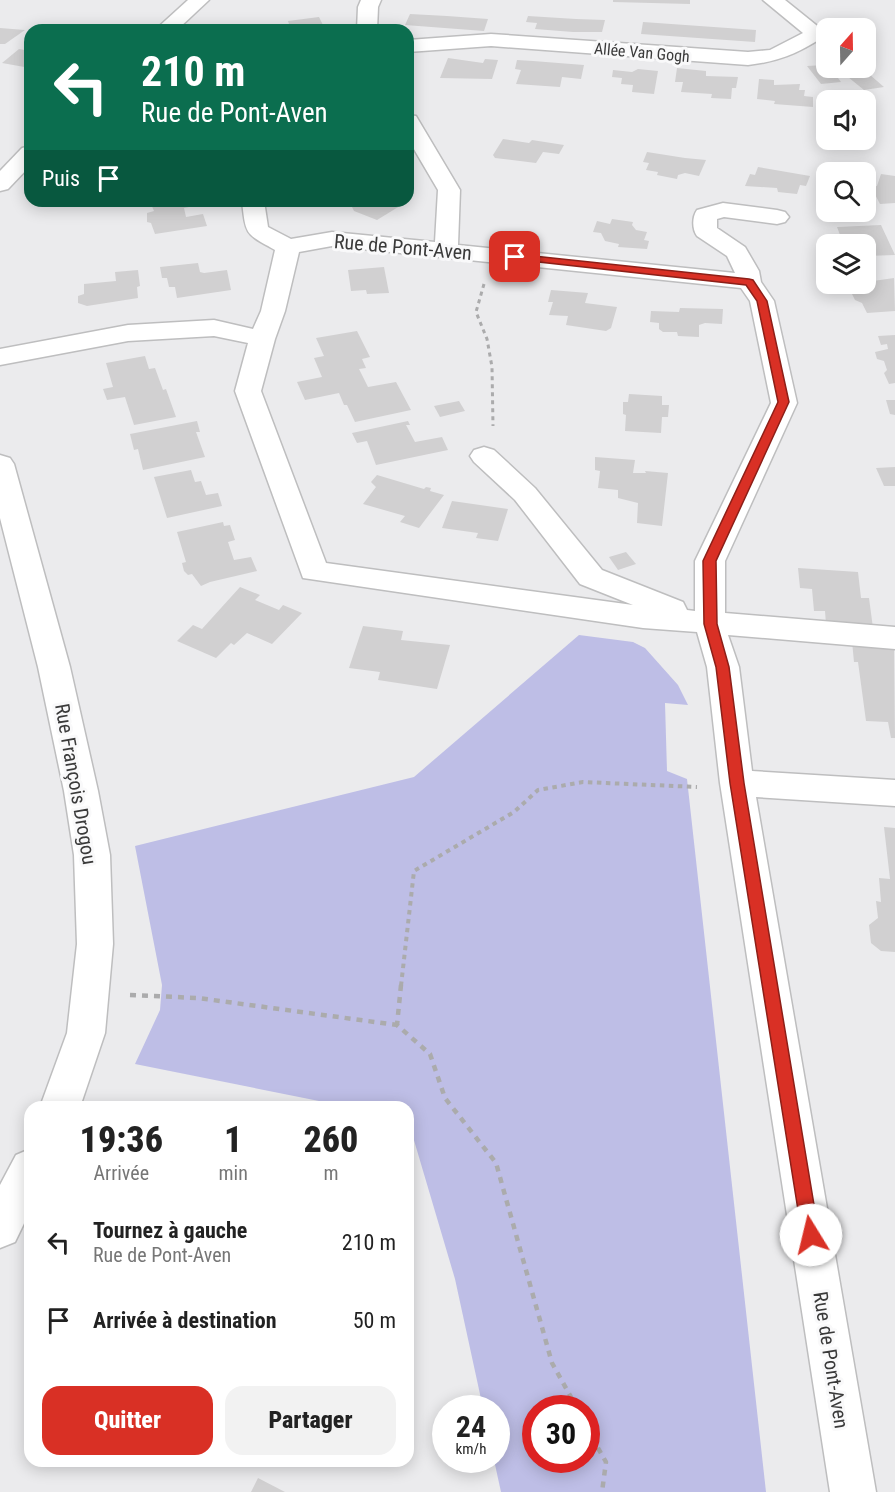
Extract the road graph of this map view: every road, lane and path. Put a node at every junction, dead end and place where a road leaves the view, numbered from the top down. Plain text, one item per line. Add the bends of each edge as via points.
1 (199, 0) edge
2 (371, 0) edge
3 (773, 0) edge
4 (172, 24) edge
5 (367, 24) edge
6 (414, 46) edge
7 (414, 131) edge
8 (24, 159) edge
9 (0, 184) edge
10 (254, 207) edge
11 (777, 217) dead end
12 (288, 247) junction
13 (446, 250) junction
14 (492, 255) junction
15 (749, 282) junction
16 (262, 339) junction
17 (0, 357) edge
18 (487, 459) joint
19 (0, 464) edge
20 (710, 624) junction
21 (895, 638) edge
22 (738, 787) junction
23 (895, 793) edge
24 (90, 994) junction
25 (397, 1025) junction
26 (62, 1101) edge
27 (24, 1180) edge
28 (0, 1228) edge
29 (570, 1395) edge
30 (600, 1452) edge
31 (602, 1492) edge
32 (853, 1492) edge

1 - 4 street
2 - 5 street
3 - 6 street, Allée Van Gogh via 816,33 786,52 763,58 491,40
7 - 13 street via 449,190
8 - 9 street
10 - 12 street via 257,230
11 - 15 street via 723,210 705,215 705,231 737,252
12 - 13 street, Rue de Pont-Aven via 332,239
12 - 16 street
13 - 14 street, Rue de Pont-Aven
14 - 15 street, Rue de Pont-Aven
14 - 18 path via 476,312 485,329 494,376
15 - 20 street, Rue de Pont-Aven via 762,301 784,402 710,561
16 - 17 street via 214,328 128,333
16 - 20 street via 248,392 314,571
18 - 20 street via 525,494 591,577
19 - 24 street, Rue François Drogou via 54,667 92,855 95,944
20 - 21 street
20 - 22 street, Rue de Pont-Aven via 723,667
22 - 23 street
22 - 25 path via 583,782 538,789 514,812 414,871
22 - 32 street, Rue de Pont-Aven
24 - 25 path via 198,998
24 - 26 street, Rue François Drogou via 86,1033
25 - 29 path via 430,1054 445,1098 496,1163 552,1363
27 - 28 street
30 - 31 path via 606,1462

